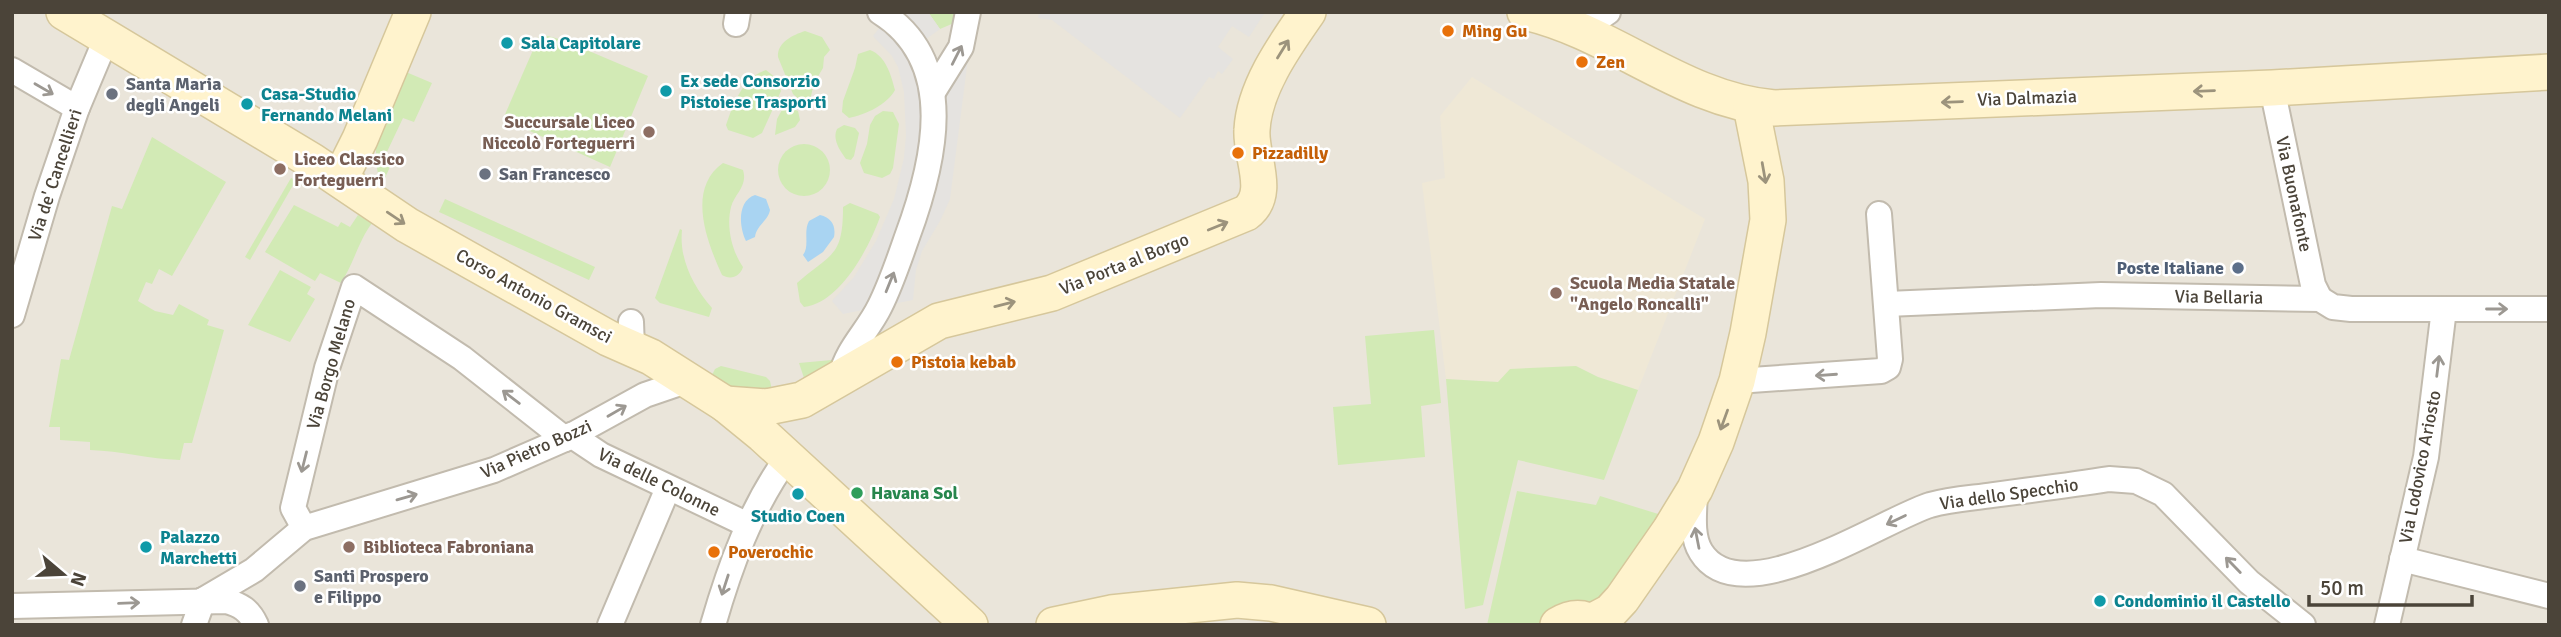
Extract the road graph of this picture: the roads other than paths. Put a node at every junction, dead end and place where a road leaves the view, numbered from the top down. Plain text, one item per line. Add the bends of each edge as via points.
1 (64, 12) edge
2 (412, 12) edge
3 (880, 12) edge
4 (968, 12) edge
5 (1308, 12) edge
6 (1525, 12) edge
7 (1594, 21) edge
8 (106, 39) junction
9 (12, 70) edge
10 (2549, 72) edge
11 (2272, 88) junction
12 (933, 92) junction
13 (1751, 106) junction
14 (77, 108) junction
15 (340, 179) junction
16 (1879, 214) dead end
17 (2320, 299) junction
18 (1887, 304) junction
19 (2444, 309) junction
20 (2549, 309) edge
21 (12, 315) edge
22 (841, 376) junction
23 (686, 381) junction
24 (1737, 381) junction
25 (802, 400) junction
26 (726, 404) junction
27 (568, 437) junction
28 (787, 458) junction
29 (668, 488) junction
30 (1695, 489) junction
31 (748, 525) junction
32 (304, 528) junction
33 (2402, 559) junction
34 (2549, 596) edge
35 (203, 600) junction
36 (12, 606) edge
37 (253, 619) edge
38 (1573, 624) edge
39 (194, 625) edge
40 (610, 625) edge
41 (713, 625) edge
42 (970, 625) edge
43 (1054, 625) edge
44 (1368, 625) edge
45 (2303, 625) edge
46 (2387, 625) edge

1 - 8 street, Corso Antonio Gramsci
2 - 15 street
3 - 12 street via 908,36
12 -> 4 street via 961,47
22 -> 5 street, Via Porta al Borgo via 939,321 1052,293 1250,210 1259,187 1251,137 1254,116 1278,57
6 - 7 street, Via Dalmazia
7 - 13 street, Via Dalmazia via 1697,89
8 - 14 street, Via de' Cancellieri
8 - 15 street, Corso Antonio Gramsci
9 -> 14 street
10 - 11 street, Via Dalmazia
11 -> 13 street, Via Dalmazia
11 - 17 street, Via Buonafonte via 2313,285
22 -> 12 street via 847,356 886,294 919,206 933,143
13 -> 24 street, Via dello Specchio via 1766,181 1768,220
14 - 21 street, Via de' Cancellieri
15 -> 23 street, Corso Antonio Gramsci via 407,225 608,338 632,335 651,357
16 - 18 street
17 - 18 street, Via Bellaria via 2092,295
17 - 19 street, Via Bellaria via 2333,307 2351,309
18 -> 24 street via 1891,362 1886,369
19 -> 20 street, Via Bellaria
33 -> 19 street, Via Lodovico Ariosto via 2431,430
22 - 25 street, Via Porta al Borgo
23 - 26 street, Corso Antonio Gramsci
27 -> 23 street, Via Pietro Bozzi via 645,395
24 -> 30 street, Via dello Specchio
25 - 26 street via 767,407
25 - 28 street via 789,429
26 - 28 street, Corso Antonio Gramsci
27 - 29 street, Via delle Colonne
32 -> 27 street, Via Pietro Bozzi via 494,470
27 -> 32 street, Via Borgo Melano via 462,358 354,287 327,368 293,508
28 - 31 street
28 - 42 street, Corso Antonio Gramsci
29 - 31 street, Via delle Colonne
29 - 40 street
30 - 38 street, Via dello Specchio via 1622,599 1610,612
45 -> 30 street, Via dello Specchio via 2249,582 2171,500 2136,481 2109,480 1933,504 1804,563 1748,573 1716,565 1701,553 1695,535
31 -> 41 street
32 - 35 street via 254,570
33 - 34 street
33 - 46 street, Via Lodovico Ariosto
36 -> 35 street
35 - 37 street via 240,605
35 - 39 street
43 - 44 street via 1237,600

